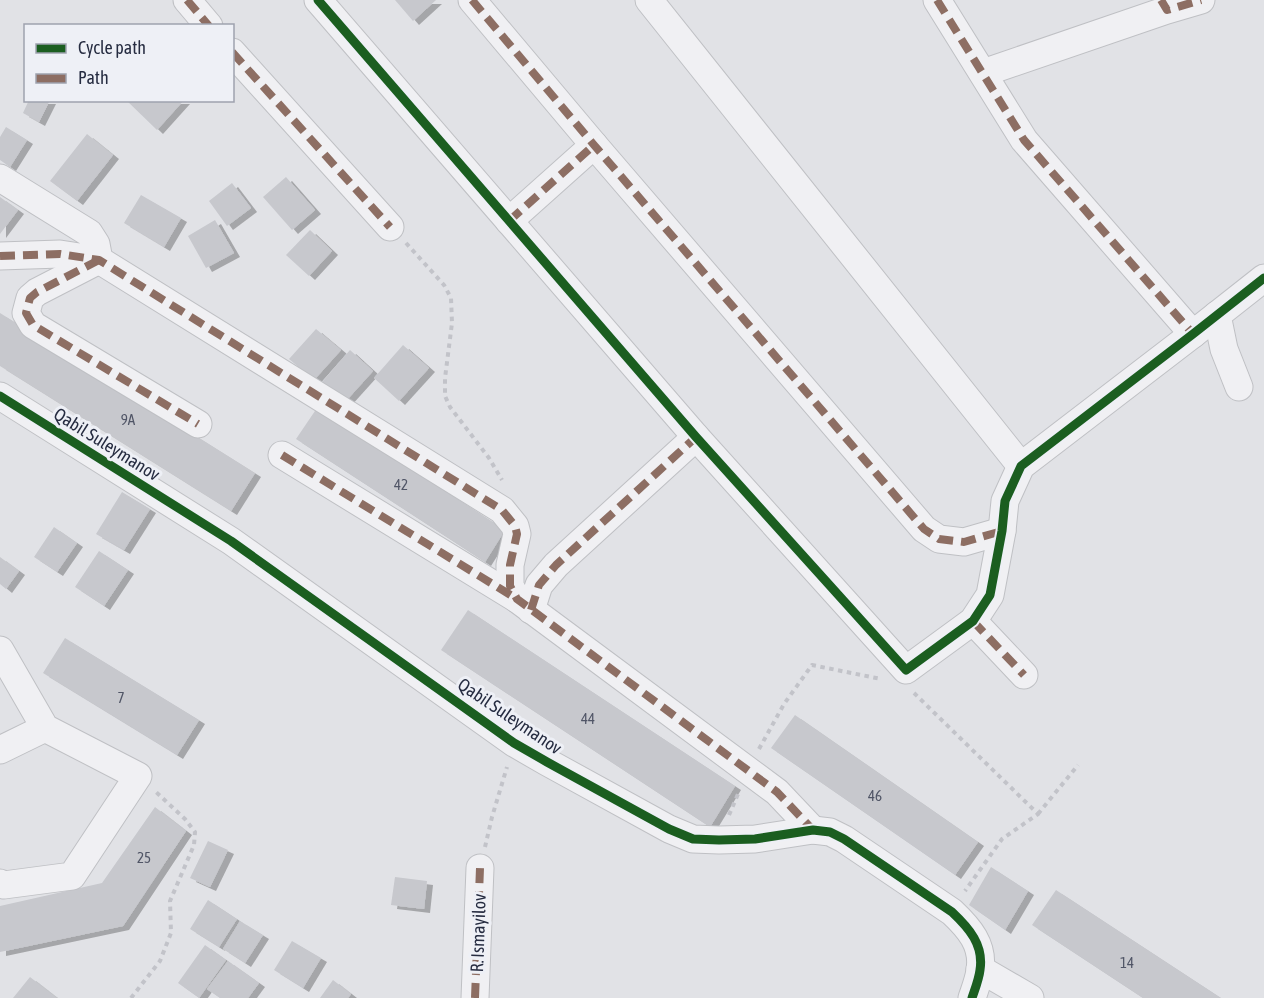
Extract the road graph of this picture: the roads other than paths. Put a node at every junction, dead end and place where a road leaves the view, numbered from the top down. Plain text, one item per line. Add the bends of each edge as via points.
1 (187, 0) edge
2 (318, 0) edge
3 (472, 0) edge
4 (649, 0) edge
5 (937, 0) edge
6 (1201, 0) edge
7 (1164, 5) edge
8 (207, 24) edge
9 (234, 54) edge
10 (983, 74) junction
11 (594, 145) junction
12 (0, 178) edge
13 (509, 221) junction
14 (390, 227) road end
15 (0, 256) edge
16 (99, 260) junction
17 (1264, 278) edge
18 (1216, 315) junction
19 (1193, 334) junction
20 (1239, 387) dead end
21 (0, 396) edge
22 (198, 424) dead end
23 (696, 437) junction
24 (282, 455) dead end
25 (1021, 466) junction
26 (1002, 531) junction
27 (524, 605) junction
28 (973, 621) junction
29 (0, 650) edge
30 (1024, 675) dead end
31 (45, 728) junction
32 (0, 750) edge
33 (813, 830) junction
34 (480, 868) road end
35 (0, 883) edge
36 (980, 969) junction
37 (475, 998) edge
38 (972, 998) edge
39 (1030, 998) edge

1 - 8 street
2 - 13 street
3 - 11 street
4 - 25 street
5 - 10 street
6 - 7 street
7 - 10 street
9 - 14 street
10 - 19 street via 1024,140
11 - 13 street
11 - 26 street via 924,528 939,539 964,542
12 - 16 street via 89,233
13 - 23 street
15 - 16 street via 60,255
16 - 22 street via 30,298 26,313 33,325
16 - 27 street via 502,510 517,534 510,586
17 - 18 street
18 - 19 street
18 - 20 street
19 - 25 street
21 - 33 street, Qabil Suleymanov via 231,541 514,743 669,830 693,839 719,840
23 - 27 street via 556,565
23 - 28 street via 906,670
24 - 27 street
25 - 26 street via 1005,501
26 - 28 street via 990,596
27 - 33 street via 777,792
28 - 30 street
29 - 31 street
31 - 32 street
31 - 35 street via 138,776 72,876
33 - 36 street, Qabil Suleymanov via 844,839 952,912 979,945
34 - 37 street, R. Ismayilov
36 - 38 street, Qabil Suleymanov
36 - 39 street

